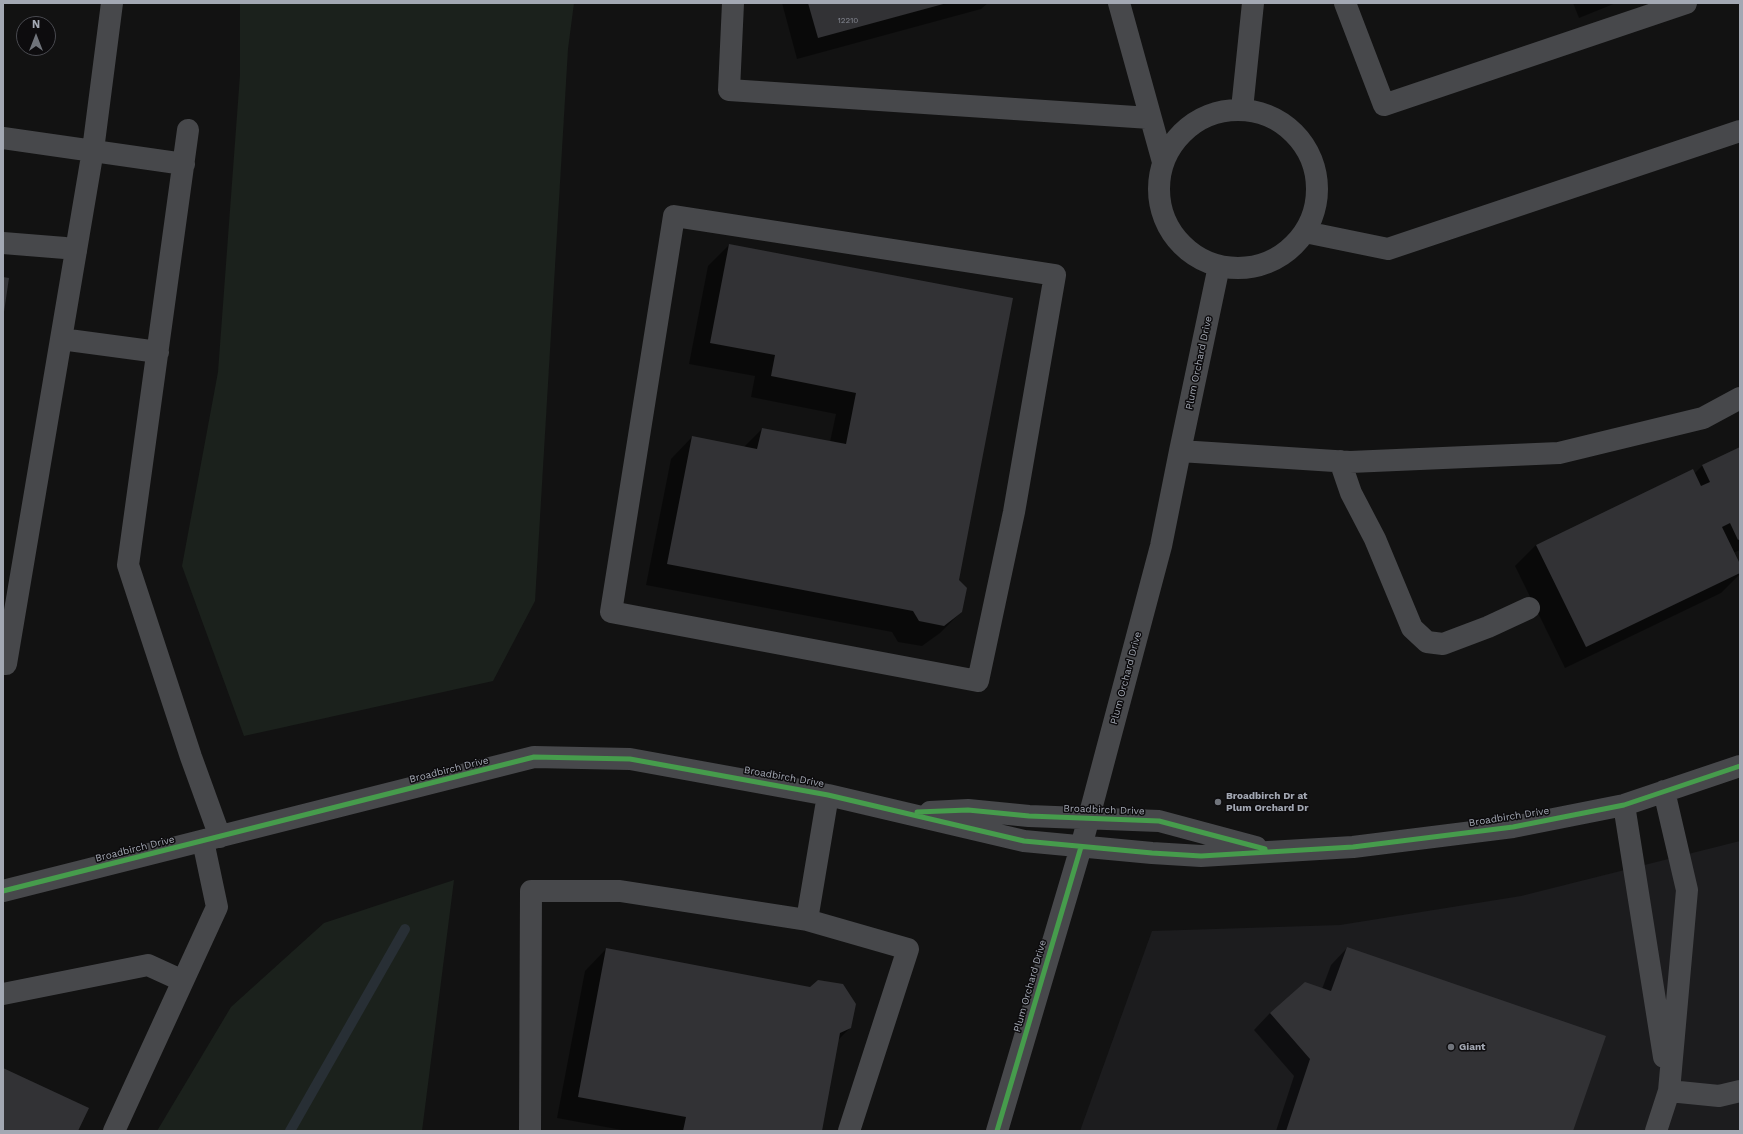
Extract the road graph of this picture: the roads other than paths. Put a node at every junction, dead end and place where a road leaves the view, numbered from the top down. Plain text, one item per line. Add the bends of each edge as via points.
1 (112, 3) edge
2 (733, 3) edge
3 (1119, 3) edge
4 (1253, 3) edge
5 (1345, 3) edge
6 (1686, 3) edge
7 (1242, 109) junction
8 (1150, 118) junction
9 (188, 130) dead end
10 (1740, 131) edge
11 (3, 138) edge
12 (93, 150) junction
13 (1163, 162) junction
14 (184, 164) junction
15 (1305, 232) junction
16 (3, 243) edge
17 (76, 251) junction
18 (1219, 266) junction
19 (61, 339) junction
20 (158, 352) junction
21 (1740, 398) edge
22 (1180, 451) junction
23 (1340, 461) junction
24 (1014, 512) joint
25 (1529, 608) dead end
26 (3, 664) edge
27 (1740, 766) edge
28 (1664, 791) junction
29 (828, 794) junction
30 (1624, 805) junction
31 (905, 813) junction
32 (1088, 818) junction
33 (212, 839) junction
34 (1081, 847) junction
35 (1274, 852) junction
36 (3, 892) edge
37 (807, 920) junction
38 (183, 981) junction
39 (3, 994) edge
40 (1669, 1091) junction
41 (1740, 1091) edge
42 (114, 1131) edge
43 (530, 1131) edge
44 (849, 1131) edge
45 (997, 1131) edge
46 (1656, 1131) edge

1 - 12 street
2 - 8 street via 728,90
3 - 8 street
4 - 7 street
5 - 6 street via 1384,105
7 - 13 street via 1217,112 1194,122 1175,140
7 - 15 street via 1274,118 1285,126 1300,139 1315,168 1317,201
8 - 13 street
9 - 14 street
10 - 15 street via 1388,250
11 - 12 street
12 - 14 street
12 - 17 street
13 - 18 street via 1158,188 1163,214 1175,238 1195,255
14 - 20 street
15 - 18 street via 1282,255 1252,267
16 - 17 street
17 - 19 street
18 - 22 street, Plum Orchard Drive
19 - 20 street
19 - 26 street via 6,664
20 - 33 street via 128,565 191,757
21 - 23 street via 1703,418 1559,453
22 - 23 street
22 - 32 street, Plum Orchard Drive via 1161,546
23 - 25 street via 1351,492 1375,539 1412,628 1427,642 1443,644
24 - 24 street via 1055,275 674,216 611,612 978,682
27 - 28 street, Broadbirch Drive
28 - 30 street, Broadbirch Drive
28 - 40 street via 1687,890
29 - 31 street, Broadbirch Drive
29 - 33 street, Broadbirch Drive via 630,760 534,757
29 - 37 street
30 - 35 street, Broadbirch Drive via 1513,827 1353,847
30 - 40 street
31 - 32 street, Broadbirch Drive via 968,810
31 - 34 street, Broadbirch Drive via 1024,841
32 - 34 street, Plum Orchard Drive
32 - 35 street, Broadbirch Drive via 1159,821
33 - 36 street, Broadbirch Drive
33 - 38 street via 217,907
34 - 35 street, Broadbirch Drive via 1202,856
34 - 45 street, Plum Orchard Drive
37 - 43 street via 620,891 531,891
37 - 44 street via 908,950
38 - 39 street via 148,965
38 - 42 street
40 - 41 street via 1719,1096
40 - 46 street

